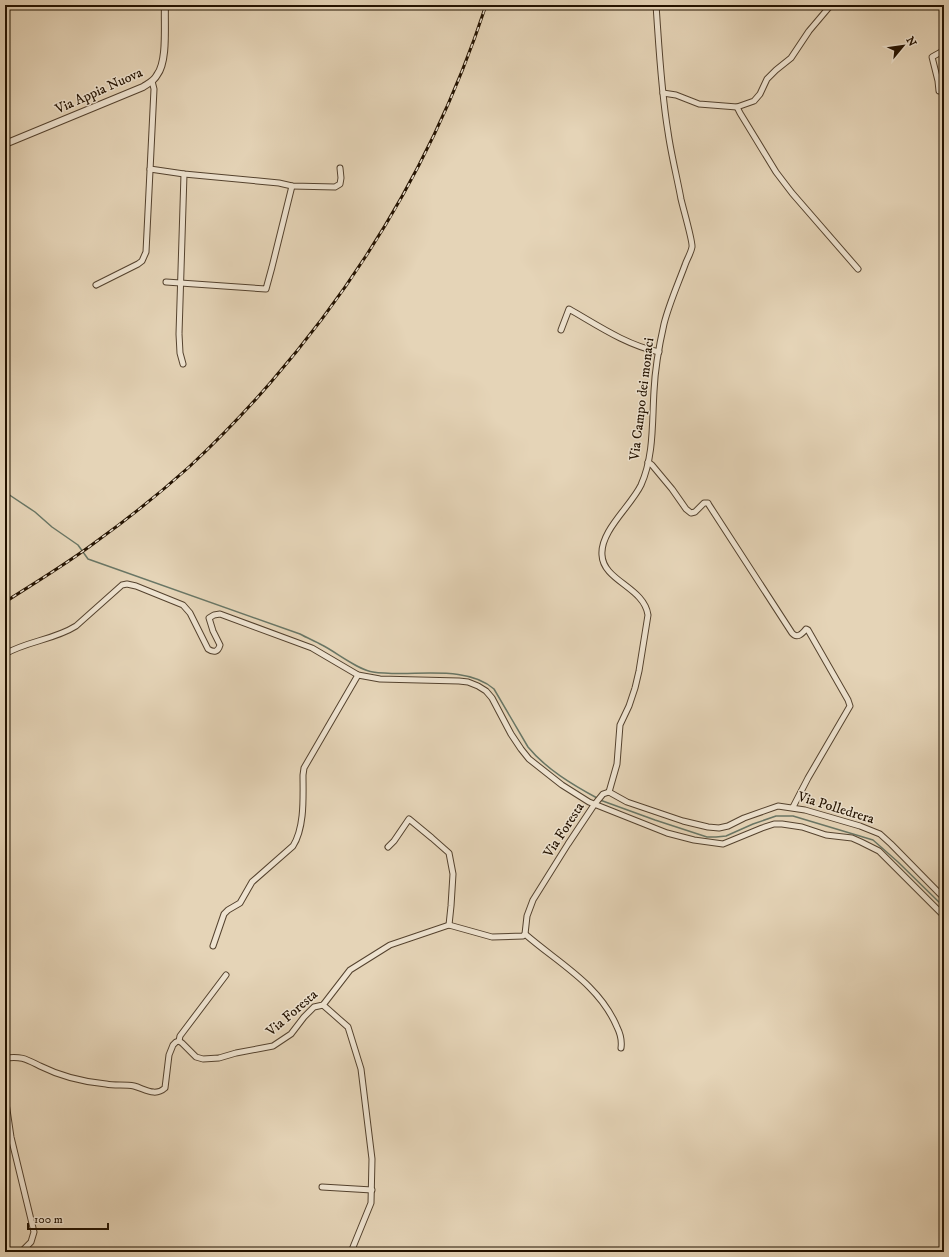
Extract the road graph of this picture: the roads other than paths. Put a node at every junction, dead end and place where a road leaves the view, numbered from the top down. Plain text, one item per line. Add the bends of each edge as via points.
1 (165, 5) edge
2 (656, 5) edge
3 (831, 5) edge
4 (944, 50) edge
5 (152, 81) junction
6 (939, 90) dead end
7 (663, 93) junction
8 (737, 106) junction
9 (5, 144) edge
10 (340, 168) dead end
11 (150, 170) junction
12 (184, 174) junction
13 (292, 186) junction
14 (858, 269) dead end
15 (166, 282) dead end
16 (181, 283) junction
17 (96, 284) dead end
18 (561, 330) dead end
19 (659, 352) junction
20 (183, 364) dead end
21 (648, 462) junction
22 (5, 654) edge
23 (358, 674) junction
24 (609, 792) junction
25 (595, 804) junction
26 (793, 807) junction
27 (388, 847) dead end
28 (944, 898) edge
29 (944, 916) edge
30 (449, 925) junction
31 (525, 934) junction
32 (213, 946) dead end
33 (226, 975) dead end
34 (323, 1005) junction
35 (179, 1042) junction
36 (622, 1048) dead end
37 (5, 1058) edge
38 (5, 1096) edge
39 (322, 1187) dead end
40 (372, 1190) junction
41 (5, 1250) edge
42 (17, 1252) edge
43 (21, 1252) edge
44 (351, 1252) edge

1 - 5 street, Via Appia Nuova via 164,60 160,72
2 - 7 street, Via Campo dei monaci
3 - 8 street via 791,58 767,79 754,101
4 - 6 street via 932,57
5 - 9 street, Via Appia Nuova
5 - 11 street via 154,89
7 - 8 street via 699,104
7 - 19 street, Via Campo dei monaci via 668,132 693,245 664,322
8 - 14 street via 776,172
10 - 13 street via 340,184 335,187
11 - 12 street
11 - 17 street via 145,257 138,264
12 - 13 street
12 - 16 street
13 - 16 street via 266,289
15 - 16 street
16 - 20 street via 179,334
18 - 19 street via 569,309 623,339
19 - 21 street, Via Campo dei monaci
21 - 24 street, Via Campo dei monaci via 633,499 607,533 602,546 603,563 640,598 648,615 639,671 631,700 620,725 617,764
21 - 26 street via 691,513 704,503 708,503 794,636 808,630 848,700 850,706
22 - 23 street via 76,626 122,585 127,584 183,605 211,651 215,652 220,645 209,618 220,614 312,648
23 - 25 street via 380,679 459,681 478,686 492,698 511,734 529,759 562,785
23 - 32 street via 304,768 301,823 294,846 252,882 240,903 224,914
24 - 25 street, Via Foresta via 603,794
24 - 26 street, Via Polledrera via 627,802 656,812 719,828 767,809 778,806
25 - 29 street via 667,833 723,844 774,824 852,838 879,851
25 - 31 street, Via Foresta via 533,900
26 - 28 street, Via Polledrera via 880,834
27 - 30 street via 409,819 449,853 453,874
30 - 31 street via 492,937
30 - 34 street, Via Foresta via 390,945 350,970
31 - 36 street via 588,984 612,1015 620,1034
33 - 35 street via 180,1036
34 - 35 street, Via Foresta via 314,1007 291,1034 273,1046 203,1059 196,1057
34 - 40 street via 348,1027 361,1069 372,1159
35 - 37 street via 174,1043 169,1055 165,1088 152,1093 134,1086 80,1080 27,1059
38 - 43 street via 10,1137 34,1232 31,1242
39 - 40 street
40 - 44 street via 371,1203
41 - 42 street

